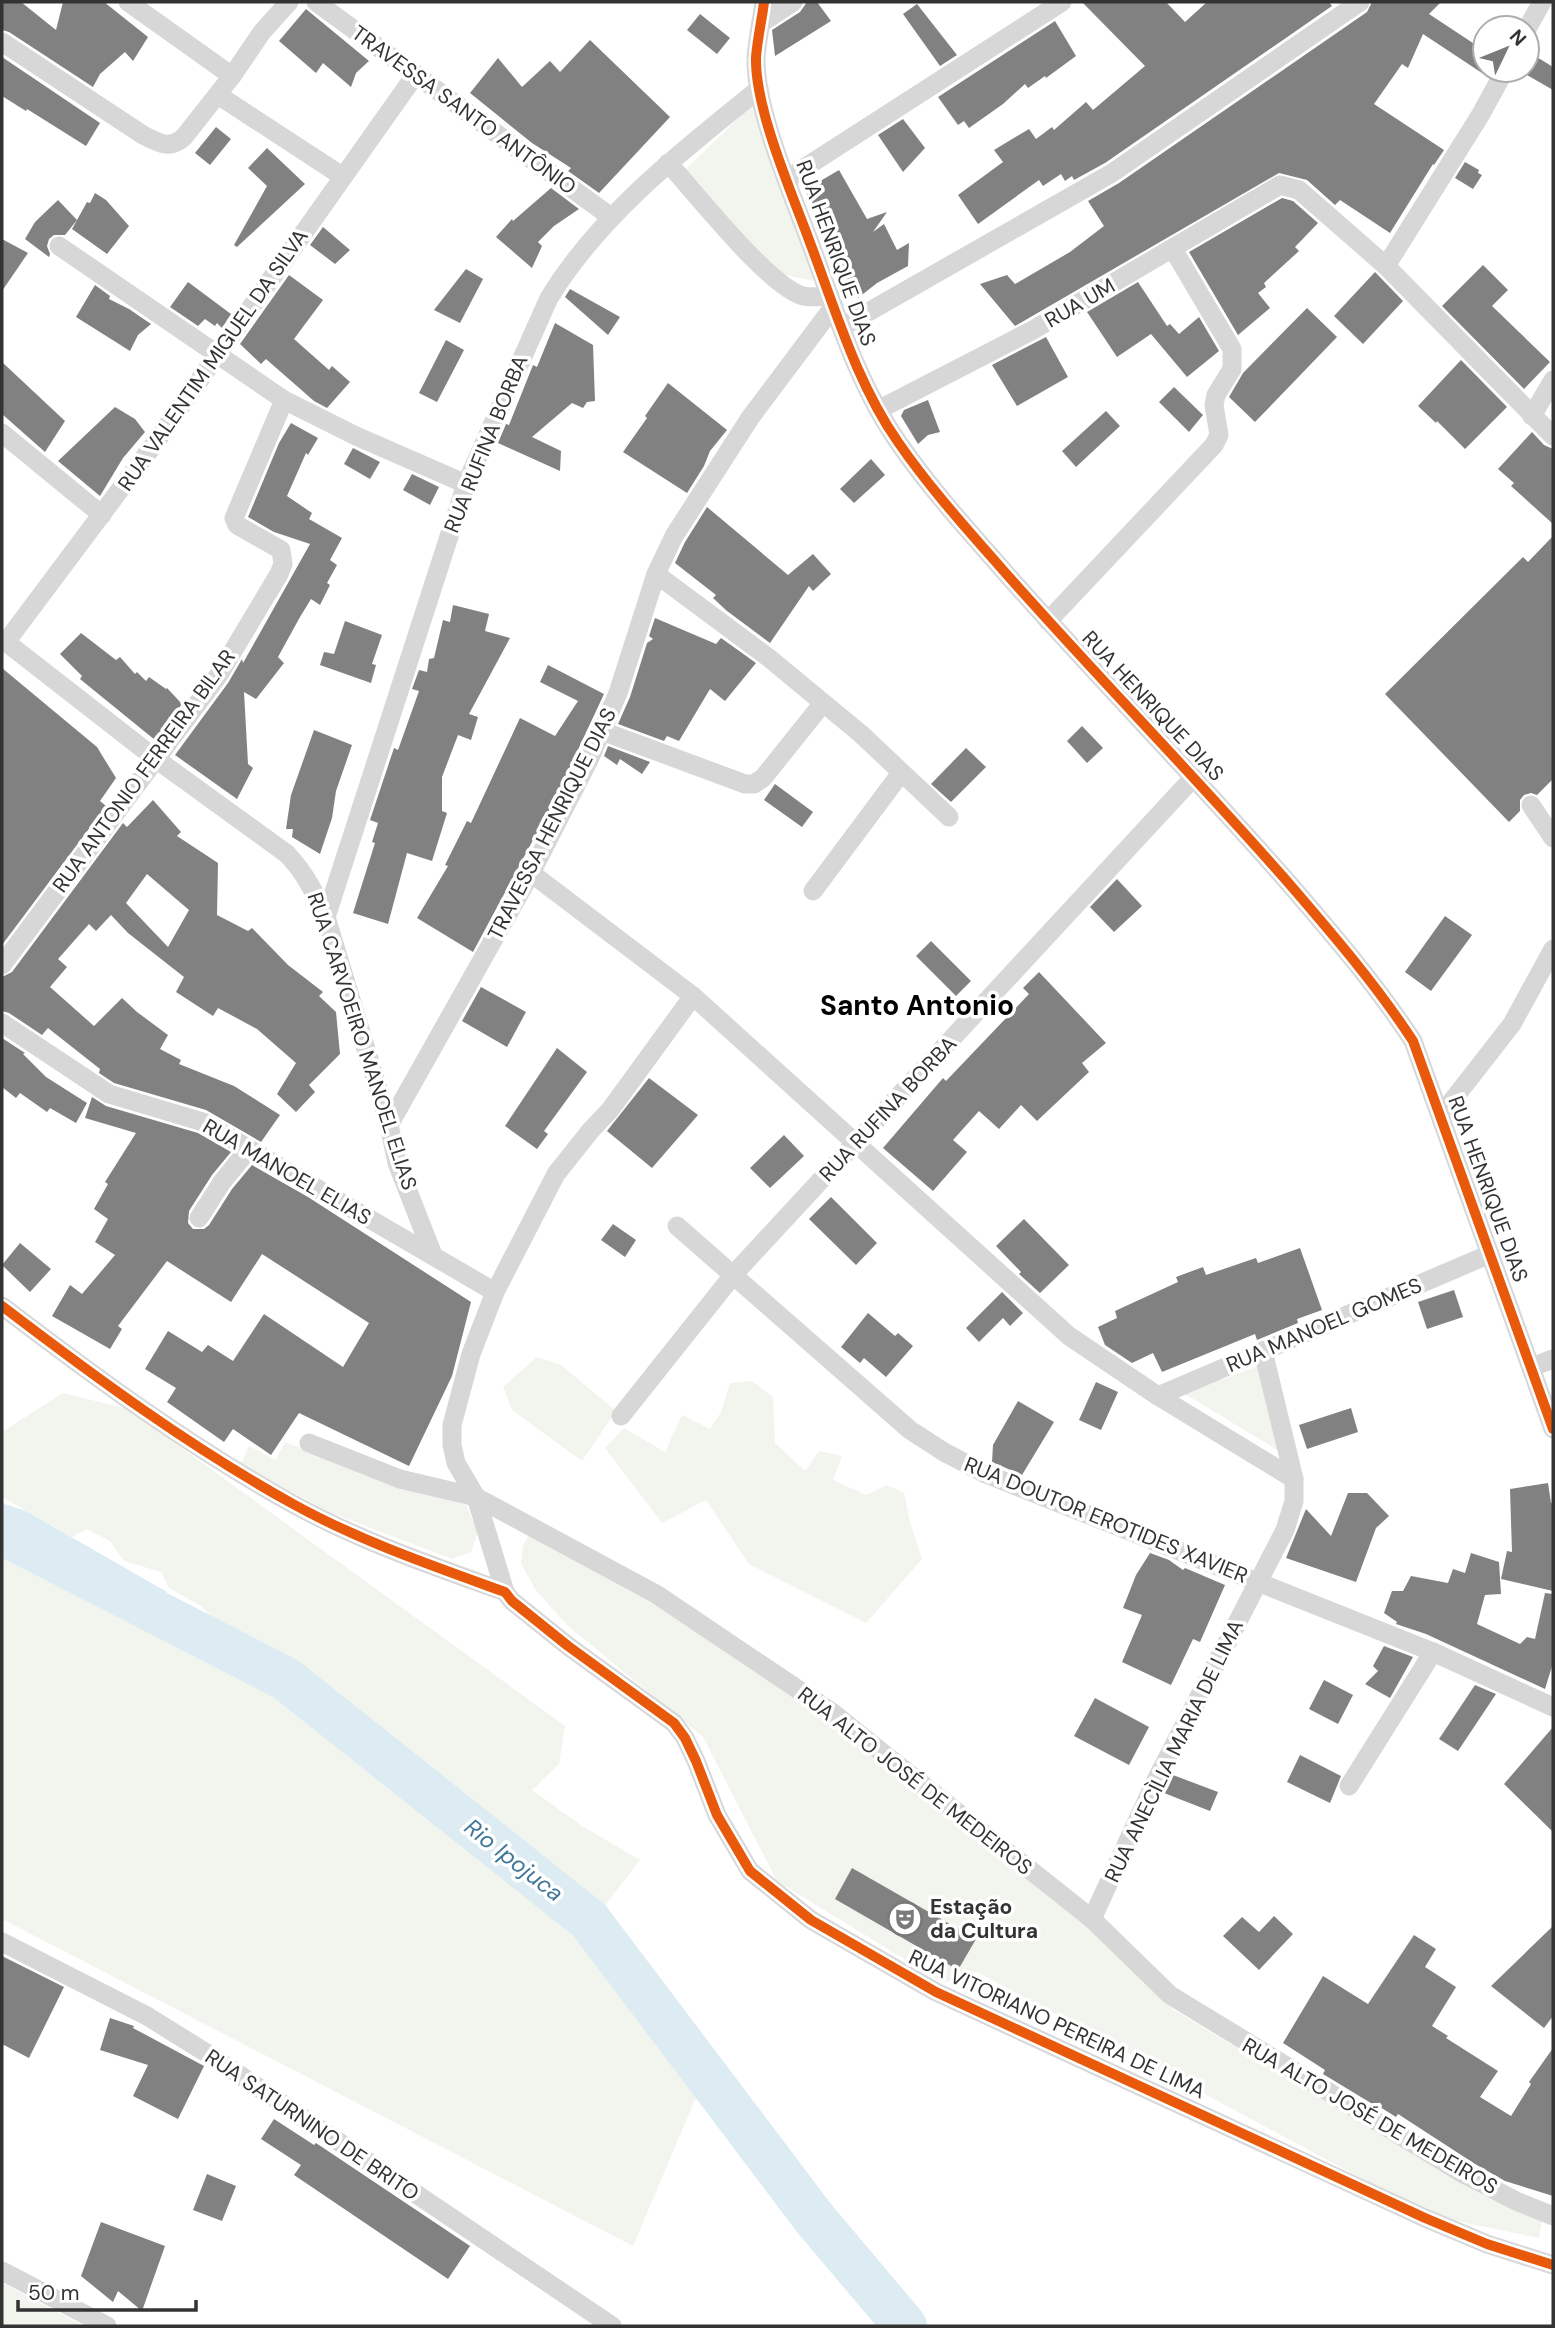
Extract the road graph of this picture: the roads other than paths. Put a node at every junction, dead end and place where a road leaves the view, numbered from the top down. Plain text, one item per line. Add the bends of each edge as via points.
1 (128, 2) edge
2 (289, 2) edge
3 (316, 2) edge
4 (764, 2) edge
5 (793, 2) edge
6 (1062, 2) edge
7 (1360, 2) edge
8 (761, 23) junction
9 (2, 42) edge
10 (416, 74) junction
11 (232, 76) junction
12 (1497, 84) edge
13 (759, 89) junction
14 (218, 95) junction
15 (668, 163) junction
16 (342, 176) junction
17 (787, 179) junction
18 (611, 217) junction
19 (59, 246) dead end
20 (1173, 249) junction
21 (1387, 266) junction
22 (832, 301) junction
23 (842, 327) junction
24 (215, 355) junction
25 (1553, 380) edge
26 (284, 400) junction
27 (878, 410) junction
28 (1532, 416) junction
29 (2, 433) edge
30 (1553, 436) edge
31 (466, 484) junction
32 (102, 515) junction
33 (656, 574) junction
34 (1048, 621) junction
35 (4, 641) edge
36 (823, 703) junction
37 (601, 731) junction
38 (156, 759) junction
39 (901, 773) junction
40 (1194, 778) junction
41 (1531, 805) dead end
42 (950, 817) dead end
43 (1553, 838) edge
44 (531, 873) junction
45 (813, 891) dead end
46 (326, 917) junction
47 (1553, 949) edge
48 (2, 965) edge
49 (693, 996) junction
50 (2, 1023) edge
51 (1441, 1115) junction
52 (389, 1125) junction
53 (857, 1142) junction
54 (249, 1149) junction
55 (199, 1218) dead end
56 (677, 1226) dead end
57 (1490, 1254) junction
58 (433, 1255) junction
59 (734, 1274) junction
60 (495, 1292) junction
61 (2, 1306) edge
62 (1263, 1351) junction
63 (1553, 1359) edge
64 (1531, 1367) junction
65 (1158, 1396) junction
66 (621, 1416) dead end
67 (1553, 1429) edge
68 (309, 1443) dead end
69 (1294, 1479) junction
70 (476, 1497) junction
71 (1258, 1583) junction
72 (505, 1592) junction
73 (1433, 1652) junction
74 (1553, 1707) edge
75 (1349, 1786) dead end
76 (1092, 1919) junction
77 (2, 1941) edge
78 (1553, 2216) edge
79 (1553, 2265) edge
80 (2, 2271) edge
81 (107, 2326) edge
82 (612, 2326) edge

1 - 11 street
2 - 11 street
3 - 10 street, TRAVESSA SANTO ANTÔNIO
4 - 8 street, RUA HENRIQUE DIAS
5 - 8 street
6 - 17 street
7 - 23 street via 1112,173
8 - 13 street, RUA HENRIQUE DIAS via 756,58
9 - 14 street via 159,143 176,144
10 - 16 street, RUA VALENTIM MIGUEL DA SILVA
10 - 18 street, TRAVESSA SANTO ANTÔNIO
11 - 14 street
12 - 21 street
13 - 15 street, RUA RUFINA BORBA
13 - 17 street, RUA HENRIQUE DIAS
14 - 16 street
15 - 18 street, RUA RUFINA BORBA
15 - 22 street via 782,284 803,296
16 - 24 street, RUA VALENTIM MIGUEL DA SILVA
17 - 22 street, RUA HENRIQUE DIAS
18 - 31 street, RUA RUFINA BORBA via 548,298
19 - 24 street
20 - 21 street, RUA UM via 1276,186 1290,186
20 - 27 street, RUA UM via 1033,330
20 - 34 street via 1232,349 1232,369 1214,405 1219,435
21 - 28 street
22 - 23 street, RUA HENRIQUE DIAS
22 - 33 street, TRAVESSA HENRIQUE DIAS via 750,418 674,536
23 - 27 street, RUA HENRIQUE DIAS
24 - 26 street
24 - 32 street, RUA VALENTIM MIGUEL DA SILVA
25 - 28 street
26 - 31 street
26 - 38 street, RUA ANTONIO FERREIRA BILAR via 234,518 237,525 281,550 283,564 218,676
27 - 34 street, RUA HENRIQUE DIAS via 897,442 951,510
28 - 30 street
29 - 32 street
31 - 46 street, RUA RUFINA BORBA
32 - 35 street, RUA VALENTIM MIGUEL DA SILVA
33 - 36 street
33 - 37 street, TRAVESSA HENRIQUE DIAS
34 - 40 street, RUA HENRIQUE DIAS
35 - 38 street, RUA CARVOEIRO MANOEL ELIAS
36 - 37 street via 754,784
36 - 39 street
37 - 44 street, TRAVESSA HENRIQUE DIAS
38 - 46 street, RUA CARVOEIRO MANOEL ELIAS via 288,854 313,887
38 - 48 street, RUA ANTONIO FERREIRA BILAR
39 - 42 street
39 - 45 street
40 - 51 street, RUA HENRIQUE DIAS via 1366,974 1413,1041
40 - 53 street, RUA RUFINA BORBA
41 - 43 street
44 - 49 street
44 - 52 street, TRAVESSA HENRIQUE DIAS
46 - 52 street, RUA CARVOEIRO MANOEL ELIAS
47 - 51 street via 1512,1024
49 - 53 street
49 - 60 street via 610,1110 556,1174
50 - 54 street, RUA MANOEL ELIAS via 109,1094 202,1122
51 - 57 street, RUA HENRIQUE DIAS
52 - 58 street, RUA CARVOEIRO MANOEL ELIAS via 397,1163
53 - 59 street, RUA RUFINA BORBA
53 - 65 street via 1069,1336
54 - 55 street
54 - 58 street, RUA MANOEL ELIAS
56 - 59 street, RUA DOUTOR EROTIDES XAVIER
57 - 62 street, RUA MANOEL GOMES
57 - 64 street, RUA HENRIQUE DIAS
58 - 60 street, RUA MANOEL ELIAS
59 - 66 street, RUA RUFINA BORBA
59 - 71 street, RUA DOUTOR EROTIDES XAVIER via 910,1430 944,1452 986,1474
60 - 70 street via 471,1354 452,1425 456,1463
61 - 72 street, RUA VITORIANO PEREIRA DE LIMA via 94,1376 294,1505 360,1537
62 - 65 street, RUA MANOEL GOMES
62 - 69 street
63 - 64 street
64 - 67 street, RUA HENRIQUE DIAS
65 - 69 street
68 - 70 street, RUA ALTO JOSÉ DE MEDEIROS via 400,1479
69 - 71 street, RUA ANECÌLIA MARIA DE LIMA via 1294,1501 1285,1530
70 - 72 street
70 - 76 street, RUA ALTO JOSÉ DE MEDEIROS via 656,1594 833,1713
71 - 73 street, RUA DOUTOR EROTIDES XAVIER
71 - 76 street, RUA ANECÌLIA MARIA DE LIMA via 1157,1778
72 - 79 street, RUA VITORIANO PEREIRA DE LIMA via 568,1646 674,1723 696,1761 717,1815 750,1871 811,1920 936,1992 1425,2218
73 - 74 street, RUA DOUTOR EROTIDES XAVIER
73 - 75 street
76 - 78 street, RUA ALTO JOSÉ DE MEDEIROS via 1191,2010 1460,2172
77 - 82 street, RUA SATURNINO DE BRITO via 159,2023
80 - 81 street

